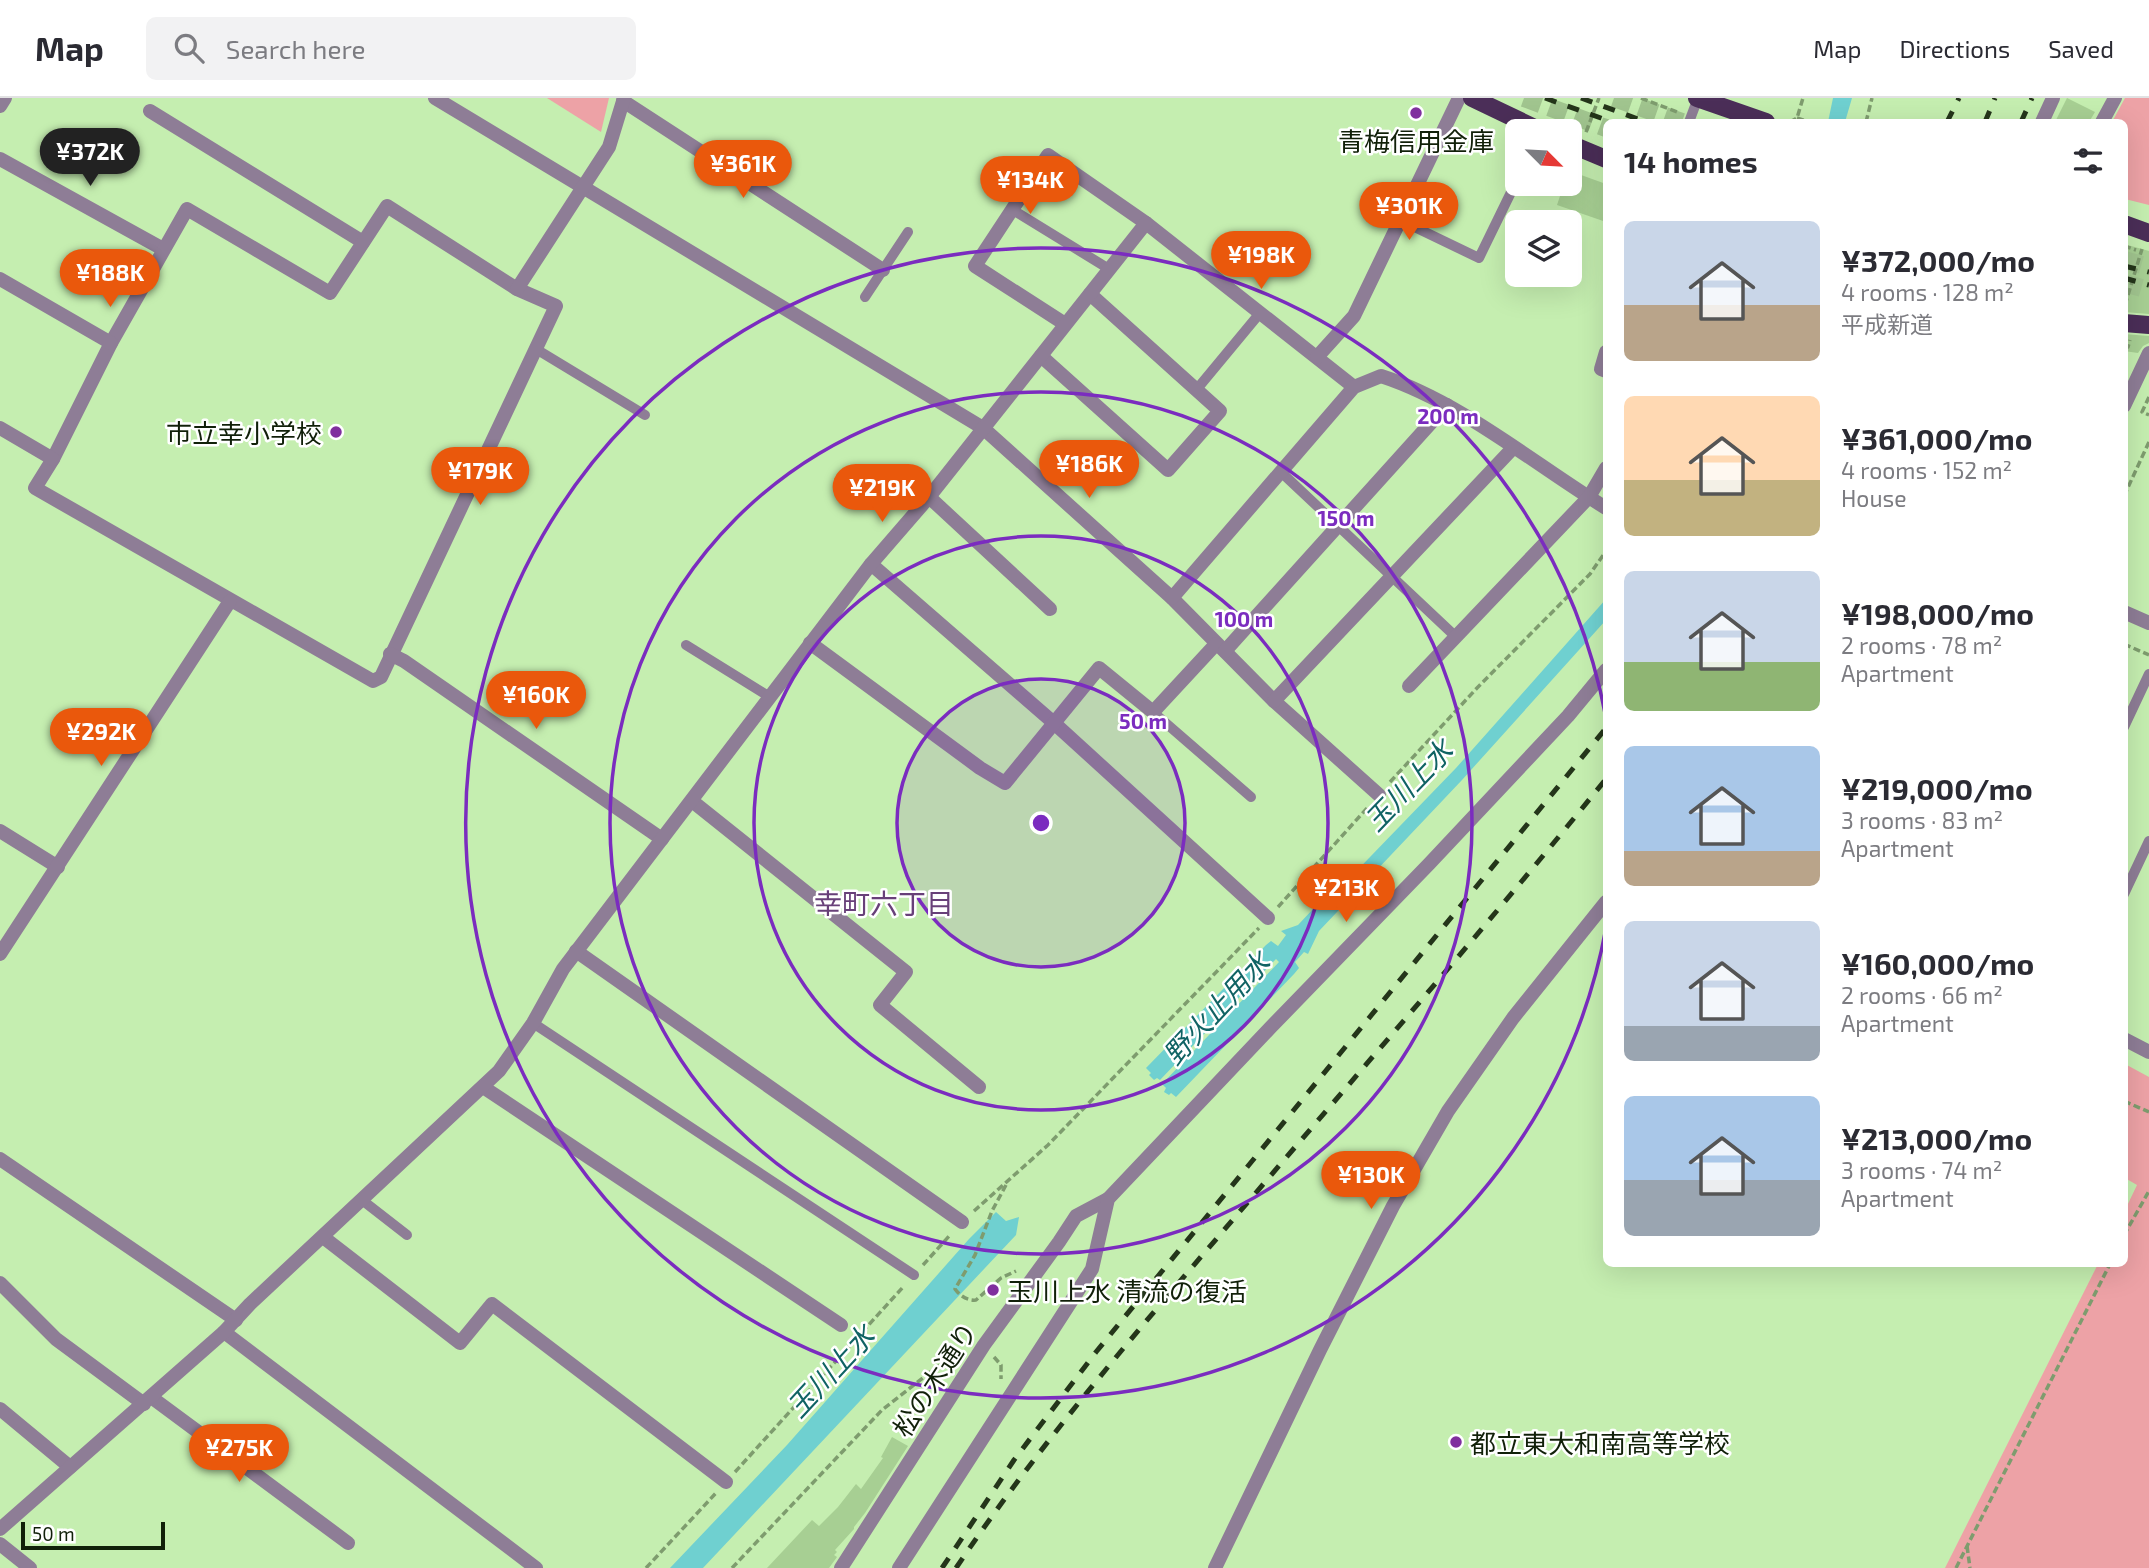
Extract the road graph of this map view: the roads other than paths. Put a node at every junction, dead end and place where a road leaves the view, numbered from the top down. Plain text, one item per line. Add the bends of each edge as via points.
1 (5, 98) edge
2 (435, 98) edge
3 (1460, 98) edge
4 (1472, 98) edge
5 (1698, 98) edge
6 (2053, 98) edge
7 (2115, 98) edge
8 (623, 100) edge
9 (0, 106) edge
10 (150, 111) dead end
11 (1516, 119) edge
12 (1690, 119) edge
13 (1758, 119) edge
14 (2043, 119) edge
15 (2104, 119) edge
16 (1582, 149) edge
17 (1603, 158) edge
18 (0, 159) edge
19 (584, 188) junction
20 (1509, 196) edge
21 (1013, 210) junction
22 (1400, 220) junction
23 (1146, 223) junction
24 (2128, 226) edge
25 (908, 232) dead end
26 (2147, 238) edge
27 (363, 242) junction
28 (163, 249) junction
29 (1108, 269) junction
30 (883, 270) junction
31 (0, 279) edge
32 (517, 289) junction
33 (1090, 294) junction
34 (865, 297) dead end
35 (1260, 313) junction
36 (2128, 323) edge
37 (1065, 324) junction
38 (2149, 325) edge
39 (111, 343) junction
40 (536, 349) junction
41 (2149, 353) edge
42 (1041, 356) junction
43 (1317, 356) junction
44 (1354, 387) junction
45 (2130, 387) edge
46 (1197, 389) junction
47 (1447, 405) junction
48 (645, 415) dead end
49 (0, 428) edge
50 (984, 428) junction
51 (1513, 448) junction
52 (53, 459) junction
53 (1282, 473) junction
54 (1603, 473) edge
55 (929, 497) junction
56 (1589, 497) junction
57 (1603, 506) edge
58 (1338, 525) junction
59 (871, 564) junction
60 (1392, 577) junction
61 (1172, 598) junction
62 (230, 601) junction
63 (1050, 609) dead end
64 (2128, 614) edge
65 (2149, 624) edge
66 (1455, 636) junction
67 (810, 643) junction
68 (686, 645) dead end
69 (1221, 647) junction
70 (390, 654) junction
71 (1603, 674) edge
72 (2149, 674) edge
73 (1409, 686) dead end
74 (770, 697) junction
75 (1274, 701) junction
76 (1153, 712) junction
77 (2128, 719) edge
78 (1054, 723) junction
79 (1379, 795) road end
80 (1251, 797) dead end
81 (692, 801) junction
82 (0, 831) edge
83 (662, 839) junction
84 (2149, 841) edge
85 (58, 867) junction
86 (2128, 886) edge
87 (1603, 906) edge
88 (1268, 918) road end
89 (576, 951) junction
90 (0, 954) edge
91 (533, 1023) junction
92 (2128, 1041) edge
93 (2149, 1052) edge
94 (483, 1087) junction
95 (979, 1087) dead end
96 (0, 1159) edge
97 (1108, 1199) junction
98 (362, 1200) junction
99 (962, 1222) road end
100 (407, 1235) dead end
101 (323, 1237) junction
102 (914, 1275) road end
103 (0, 1283) edge
104 (236, 1320) junction
105 (841, 1325) dead end
106 (224, 1332) junction
107 (148, 1400) junction
108 (0, 1409) edge
109 (70, 1466) junction
110 (726, 1482) road end
111 (0, 1528) edge
112 (348, 1543) dead end
113 (0, 1544) edge
114 (30, 1568) edge
115 (536, 1568) edge
116 (841, 1568) edge
117 (899, 1568) edge
118 (1215, 1568) edge

1 - 9 street
2 - 19 street
3 - 22 street
4 - 11 main road
5 - 12 lane
5 - 13 main road
6 - 14 street
7 - 15 street
8 - 19 street via 609,148
8 - 30 street
10 - 27 street
16 - 17 main road
18 - 28 street
19 - 32 street
19 - 50 street
20 - 22 lane via 1479,258
21 - 23 street via 1048,155
21 - 29 lane
21 - 37 street via 975,266
22 - 43 street via 1354,316
23 - 29 street
23 - 35 street
24 - 26 main road
25 - 30 lane
27 - 28 street via 330,293 187,209
27 - 32 street via 387,206
28 - 39 street
29 - 33 street
30 - 34 lane
31 - 39 street
32 - 40 street via 556,306
33 - 37 street
33 - 46 street
35 - 43 street
35 - 46 lane
36 - 38 main road
37 - 42 street
39 - 52 street
40 - 48 lane
40 - 70 street
41 - 45 street
42 - 46 street via 1168,470 1220,411
42 - 50 street
43 - 44 street
44 - 47 street via 1381,376
44 - 53 street
47 - 51 street
47 - 58 street
49 - 52 street
50 - 55 street
50 - 61 street
51 - 56 street
51 - 60 street
52 - 62 street via 35,488
53 - 58 lane
53 - 61 street
54 - 56 street
55 - 59 street
55 - 63 street
56 - 57 street
56 - 66 street
58 - 60 lane
58 - 69 street
59 - 67 street
59 - 78 street
60 - 66 lane
60 - 75 street
61 - 69 street
62 - 70 street via 373,681 381,677
62 - 85 street
64 - 65 street
66 - 73 street
67 - 74 street
67 - 78 street via 1005,783
68 - 74 lane
69 - 75 street
69 - 76 street
70 - 83 street
71 - 97 street via 1429,864
72 - 77 lane
74 - 81 street
75 - 79 street
76 - 78 street via 1099,668
76 - 80 lane
78 - 88 street
81 - 83 street
81 - 95 street via 906,972 880,1005
82 - 85 street
83 - 89 street
84 - 86 lane
85 - 90 street
87 - 118 street via 1513,1018 1448,1111 1393,1206
89 - 91 street
89 - 99 street
91 - 94 street
91 - 102 lane
92 - 93 street
94 - 98 street
94 - 105 street
96 - 104 street
97 - 116 street, 松の木通り via 1076,1216 976,1357
97 - 117 street via 1093,1269
98 - 100 lane
98 - 101 street
101 - 104 street
101 - 110 street via 460,1343 492,1304
103 - 107 street via 56,1339
104 - 106 street
106 - 107 street
106 - 115 street
107 - 109 street
107 - 112 street
108 - 109 street
109 - 111 street
113 - 114 street

